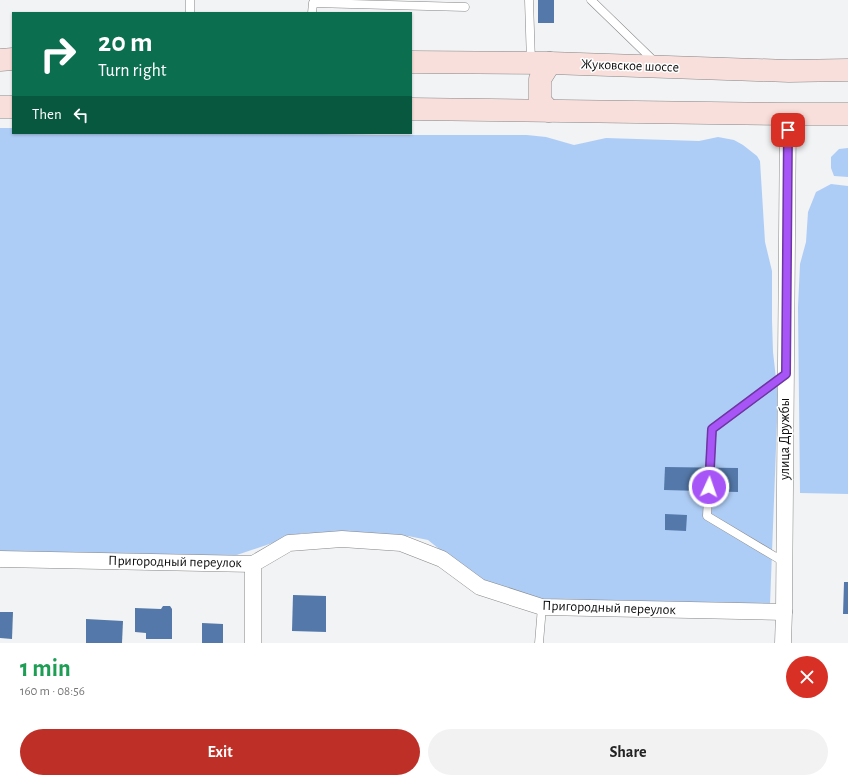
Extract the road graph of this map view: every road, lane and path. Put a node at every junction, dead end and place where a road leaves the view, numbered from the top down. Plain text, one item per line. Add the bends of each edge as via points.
1 (190, 0) edge
2 (529, 0) edge
3 (591, 0) edge
4 (465, 7) dead end
5 (190, 12) edge
6 (312, 12) edge
7 (0, 60) edge
8 (12, 60) edge
9 (412, 62) edge
10 (541, 63) junction
11 (659, 67) junction
12 (848, 70) edge
13 (0, 107) edge
14 (12, 107) edge
15 (412, 109) edge
16 (549, 111) junction
17 (788, 114) junction
18 (848, 114) edge
19 (786, 374) junction
20 (0, 559) edge
21 (784, 562) junction
22 (253, 564) junction
23 (542, 607) junction
24 (784, 612) junction
25 (253, 643) edge
26 (539, 643) edge
27 (783, 643) edge

1 - 5 lane
2 - 10 lane
3 - 11 lane
4 - 6 lane via 313,3
7 - 8 main road
9 - 10 main road, Жуковское шоссе
10 - 11 main road, Жуковское шоссе
10 - 16 main road via 540,101
11 - 12 main road, Жуковское шоссе
13 - 14 main road
15 - 16 main road
16 - 17 main road
17 - 18 main road
17 - 19 street, улица Дружбы
19 - 21 street, улица Дружбы
19 - 21 lane via 712,429 708,516
20 - 22 street, Пригородный переулок
21 - 24 street, улица Дружбы
22 - 23 street, Пригородный переулок via 289,543 342,539 401,543 442,559 480,587
22 - 25 street
23 - 24 street, Пригородный переулок
23 - 26 lane
24 - 27 street, улица Дружбы

